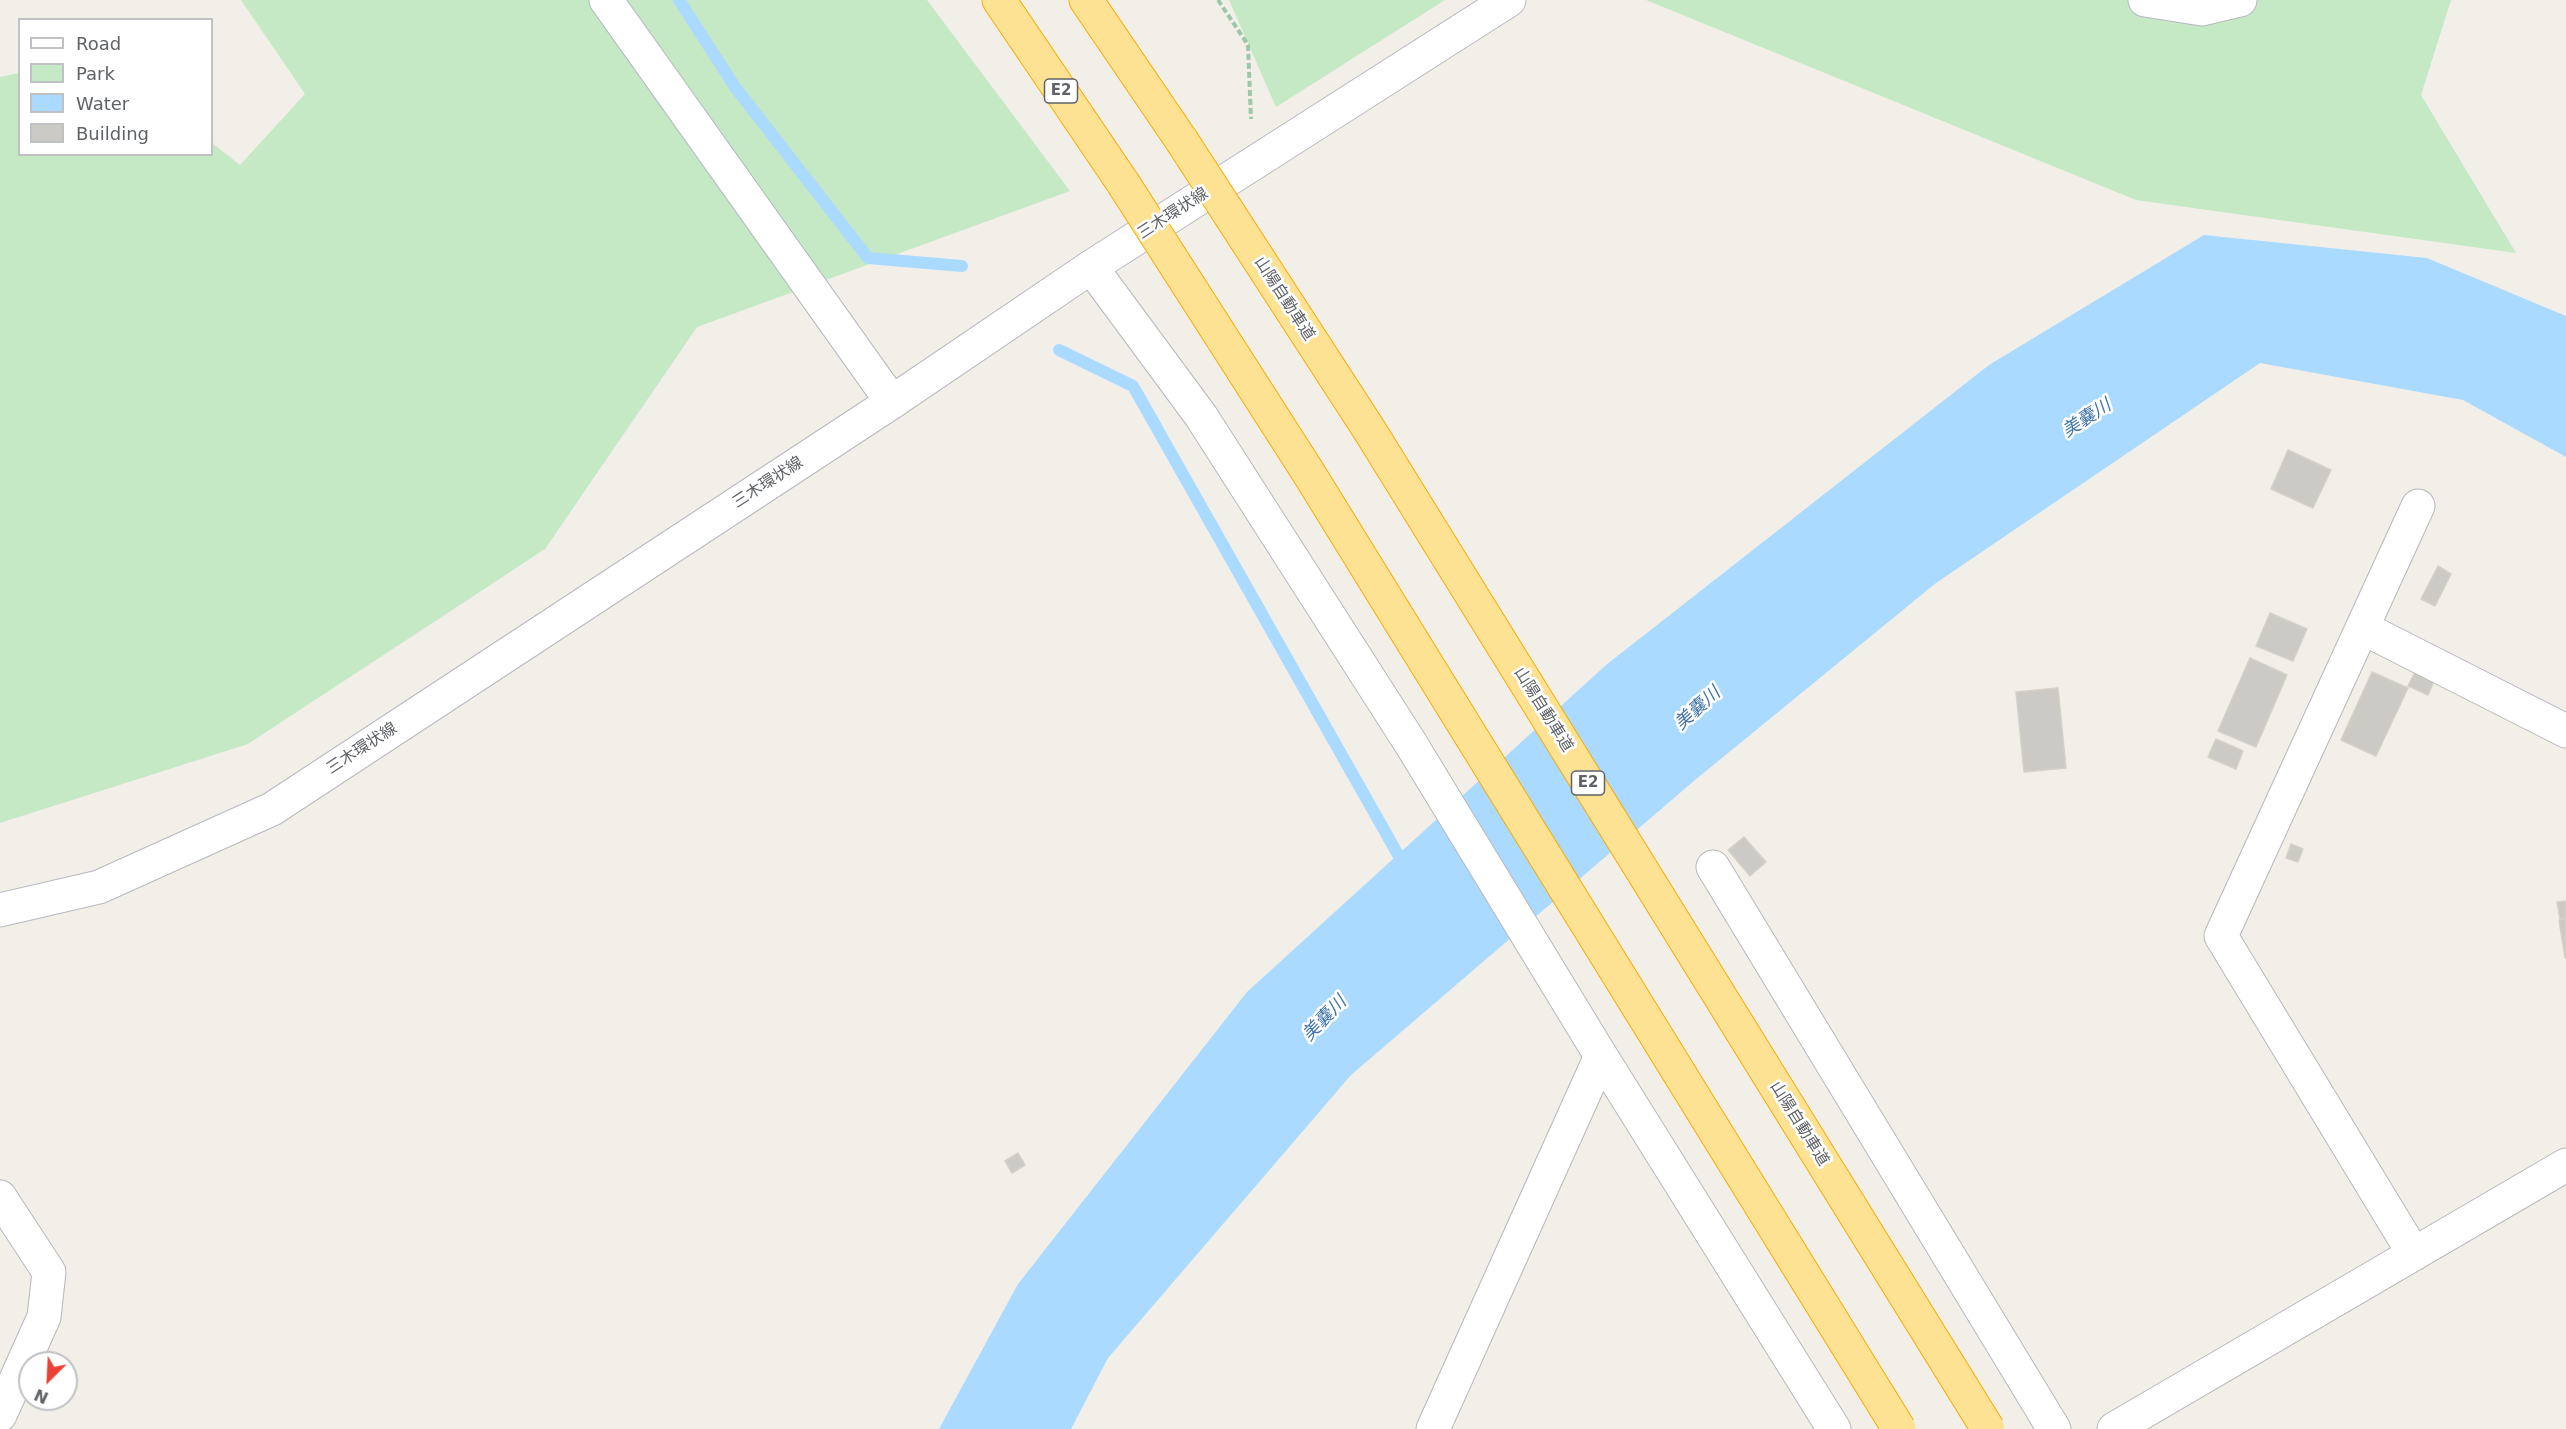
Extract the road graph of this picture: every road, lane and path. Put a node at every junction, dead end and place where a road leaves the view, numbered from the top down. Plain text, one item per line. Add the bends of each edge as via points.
1 (606, 0) edge
2 (999, 0) edge
3 (1086, 0) edge
4 (1218, 0) edge
5 (1509, 0) edge
6 (2145, 0) edge
7 (2240, 0) edge
8 (1260, 158) junction
9 (1091, 267) junction
10 (892, 402) junction
11 (2418, 506) dead end
12 (2363, 628) junction
13 (2566, 731) edge
14 (1713, 867) dead end
15 (0, 910) edge
16 (1601, 1056) junction
17 (2566, 1165) edge
18 (0, 1197) edge
19 (2414, 1254) junction
20 (0, 1415) edge
21 (1433, 1429) edge
22 (1834, 1429) edge
23 (1899, 1429) edge
24 (1988, 1429) edge
25 (2054, 1429) edge
26 (2114, 1429) edge

1 - 10 street
2 - 23 highway, E2, bridge via 1123,183 1308,472
3 - 24 highway, 山陽自動車道 / E2, bridge via 1370,431
4 - 8 path via 1248,45 1252,127
5 - 8 street, 三木環状線
6 - 7 street via 2202,9
8 - 9 street, 三木環状線
9 - 10 street, 三木環状線
9 - 16 street via 1201,416 1411,744
10 - 15 street, 三木環状線 via 272,808 99,887
11 - 12 street
12 - 13 street
12 - 19 street via 2221,936
14 - 25 street
16 - 21 street
16 - 22 street
17 - 19 street
18 - 20 street via 49,1272 44,1317
19 - 26 street

